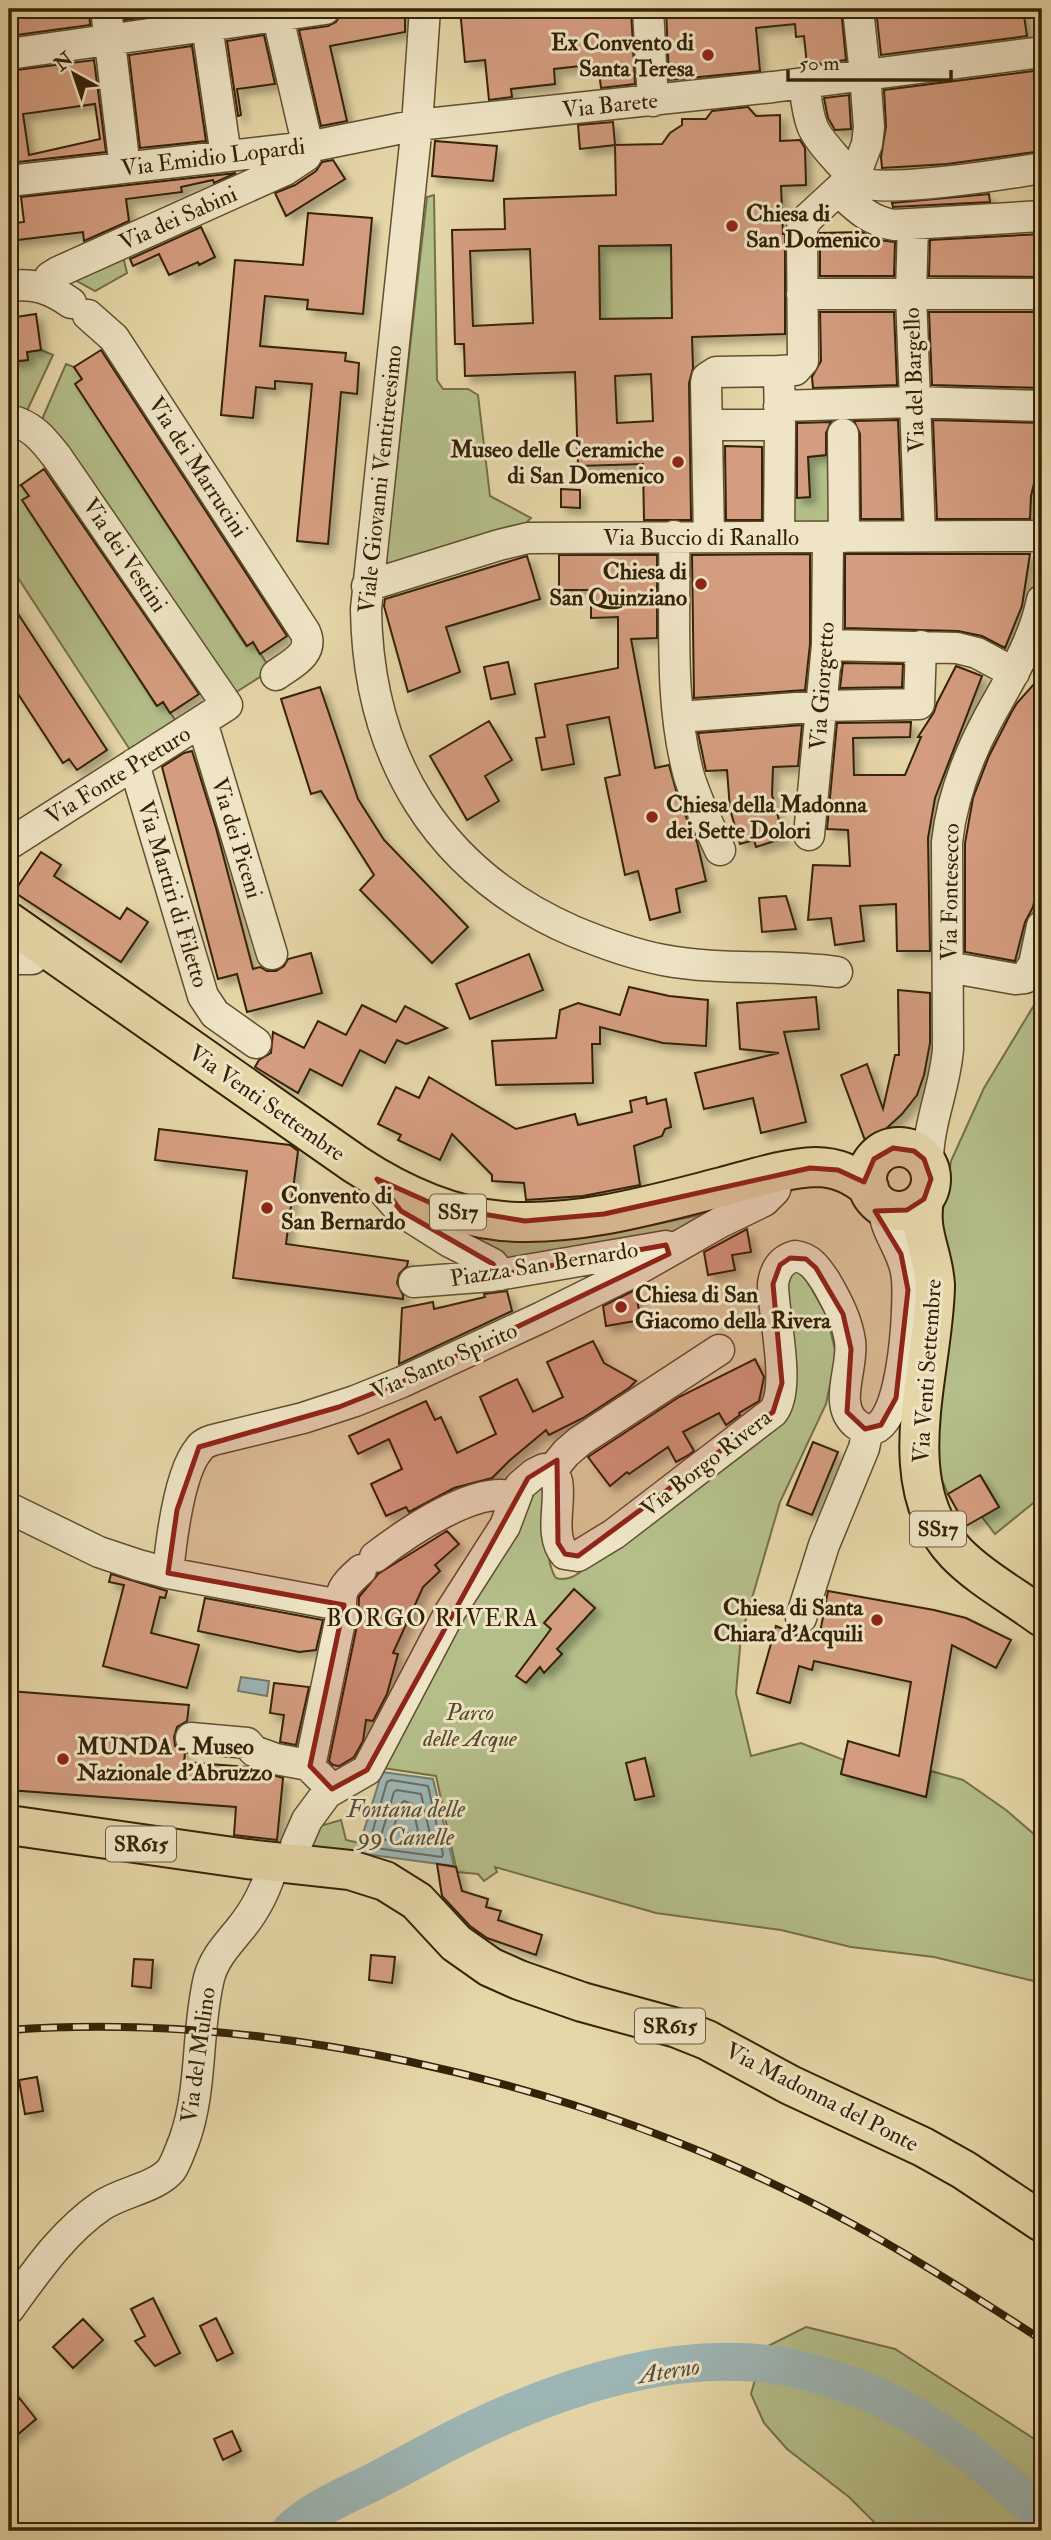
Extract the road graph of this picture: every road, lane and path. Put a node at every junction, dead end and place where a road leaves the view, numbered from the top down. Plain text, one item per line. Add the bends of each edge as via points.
1 (106, 9) edge
2 (325, 9) edge
3 (425, 9) edge
4 (648, 9) edge
5 (859, 9) edge
6 (277, 12) edge
7 (207, 26) junction
8 (110, 40) junction
9 (1042, 52) edge
10 (9, 54) edge
11 (865, 74) junction
12 (804, 83) junction
13 (653, 101) junction
14 (417, 125) junction
15 (308, 147) junction
16 (226, 156) junction
17 (125, 168) junction
18 (1042, 168) edge
19 (9, 181) edge
20 (846, 183) junction
21 (1042, 216) edge
22 (913, 224) junction
23 (9, 286) edge
24 (802, 294) junction
25 (911, 294) junction
26 (1042, 294) edge
27 (69, 302) junction
28 (779, 371) junction
29 (914, 402) junction
30 (1042, 406) edge
31 (780, 416) junction
32 (843, 417) junction
33 (9, 420) edge
34 (707, 425) junction
35 (674, 536) junction
36 (709, 536) junction
37 (920, 536) junction
38 (1042, 536) edge
39 (779, 537) junction
40 (836, 537) junction
41 (367, 586) junction
42 (1042, 600) edge
43 (827, 645) junction
44 (921, 646) junction
45 (1028, 669) edge
46 (275, 674) dead end
47 (228, 705) joint
48 (822, 706) junction
49 (679, 717) junction
50 (202, 722) junction
51 (134, 764) junction
52 (809, 835) dead end
53 (9, 844) edge
54 (720, 850) dead end
55 (9, 922) edge
56 (1042, 926) edge
57 (44, 947) junction
58 (272, 954) dead end
59 (9, 960) edge
60 (948, 967) junction
61 (837, 972) dead end
62 (256, 1043) dead end
63 (779, 1173) junction
64 (895, 1175) junction
65 (377, 1179) junction
66 (674, 1248) junction
67 (499, 1275) junction
68 (414, 1282) dead end
69 (719, 1350) dead end
70 (868, 1429) junction
71 (552, 1471) junction
72 (515, 1497) junction
73 (9, 1508) edge
74 (168, 1573) junction
75 (340, 1605) junction
76 (1042, 1617) edge
77 (801, 1618) dead end
78 (191, 1738) dead end
79 (310, 1766) junction
80 (332, 1799) junction
81 (9, 1825) edge
82 (289, 1857) junction
83 (1042, 2222) edge
84 (9, 2309) edge

1 - 8 street
2 - 6 street
3 - 14 street, Viale Giovanni Ventitreesimo
4 - 13 street
5 - 11 street
6 - 7 street
6 - 15 street
7 - 8 street
7 - 16 street
8 - 10 street
8 - 17 street
9 - 11 street, Via Barete
11 - 12 street, Via Barete
11 - 20 street via 868,135 864,155
12 - 13 street, Via Barete
12 - 20 street via 815,132
13 - 14 street, Via Barete
14 - 15 street, Via Emidio Lopardi
14 - 41 street, Viale Giovanni Ventitreesimo
15 - 16 street, Via Emidio Lopardi
15 - 27 street, Via dei Sabini via 306,156 288,169 50,277
16 - 17 street, Via Emidio Lopardi
17 - 19 street, Via Emidio Lopardi
18 - 20 street via 892,185
20 - 22 street via 858,210 874,220
20 - 24 street via 802,228
21 - 22 street
22 - 25 street, Via del Bargello
23 - 27 street via 34,284
24 - 25 street
24 - 28 street via 801,365 793,371
25 - 26 street
25 - 29 street, Via del Bargello
27 - 46 street, Via dei Marrucini via 114,338 308,636 307,650
28 - 31 street
28 - 34 street via 709,376
29 - 30 street
29 - 32 street
29 - 37 street, Via del Bargello
31 - 32 street
31 - 34 street
31 - 39 street
32 - 40 street, Via Giorgetto
33 - 47 street, Via dei Vestini via 34,430 59,460
34 - 36 street
35 - 36 street, Via Buccio di Ranallo
35 - 41 street, Via Buccio di Ranallo via 528,538
35 - 49 street
36 - 39 street, Via Buccio di Ranallo
37 - 38 street, Via Buccio di Ranallo
37 - 40 street, Via Buccio di Ranallo
39 - 40 street, Via Buccio di Ranallo
40 - 43 street, Via Giorgetto
41 - 61 street, Viale Giovanni Ventitreesimo via 368,656 386,735 427,818 480,873 526,907 629,951 695,965
42 - 45 street, Via Fontesecco
43 - 44 street
43 - 48 street, Via Giorgetto
44 - 45 street via 967,649
44 - 48 street via 919,704
45 - 60 street, Via Fontesecco via 971,754 956,790 947,842
47 - 50 street, Via Fonte Preturo
48 - 49 street
48 - 52 street, Via Giorgetto
49 - 54 street via 695,793
50 - 51 street, Via Fonte Preturo
50 - 58 street, Via dei Piceni
51 - 53 street, Via Fonte Preturo
51 - 62 street, Via Martiri di Filetto via 203,996 215,1014
55 - 57 main road, Via Venti Settembre / SS17
56 - 60 street via 1034,964 1026,978
57 - 59 street via 32,959
57 - 65 main road, Via Venti Settembre / SS17
60 - 64 street, Via Fontesecco via 947,1063 942,1088
63 - 64 main road, Via Venti Settembre / SS17 via 810,1168
63 - 65 main road, Via Venti Settembre / SS17 via 604,1214 526,1221 483,1218 440,1207
63 - 66 street, Via Santo Spirito via 770,1196
64 - 70 street via 887,1227 901,1254 908,1297 896,1398 886,1420
64 - 76 main road, Via Venti Settembre / SS17 via 921,1223 933,1263 935,1285 920,1433 928,1507 958,1555
65 - 67 street via 383,1193 401,1211 492,1264
66 - 67 street, Piazza San Bernardo via 655,1247
66 - 74 street, Via Santo Spirito via 402,1382 340,1407 202,1445 177,1510
67 - 68 street, Piazza San Bernardo
69 - 71 street via 580,1441
70 - 71 street, Via Borgo Rivera via 853,1420 844,1403 851,1349 843,1314 816,1268 795,1256 780,1265 774,1276 782,1394 768,1418 578,1556 567,1555 558,1543 559,1480
70 - 77 street
71 - 72 street via 534,1474
72 - 75 street via 496,1494 472,1500 422,1524 368,1563 344,1587
72 - 80 street via 505,1526 450,1612 369,1766
73 - 74 street via 99,1552
74 - 75 street
75 - 79 street
78 - 79 street via 247,1743 254,1751
79 - 80 street
80 - 82 street, Via del Mulino via 303,1827
81 - 82 main road, SR615
82 - 83 main road, Via Madonna del Ponte / SR615 via 385,1881 417,1901 456,1943 490,1967 707,2040 923,2147
82 - 84 street, Via del Mulino via 266,1884 211,1972 194,2106 173,2166 159,2180 117,2197 78,2224

